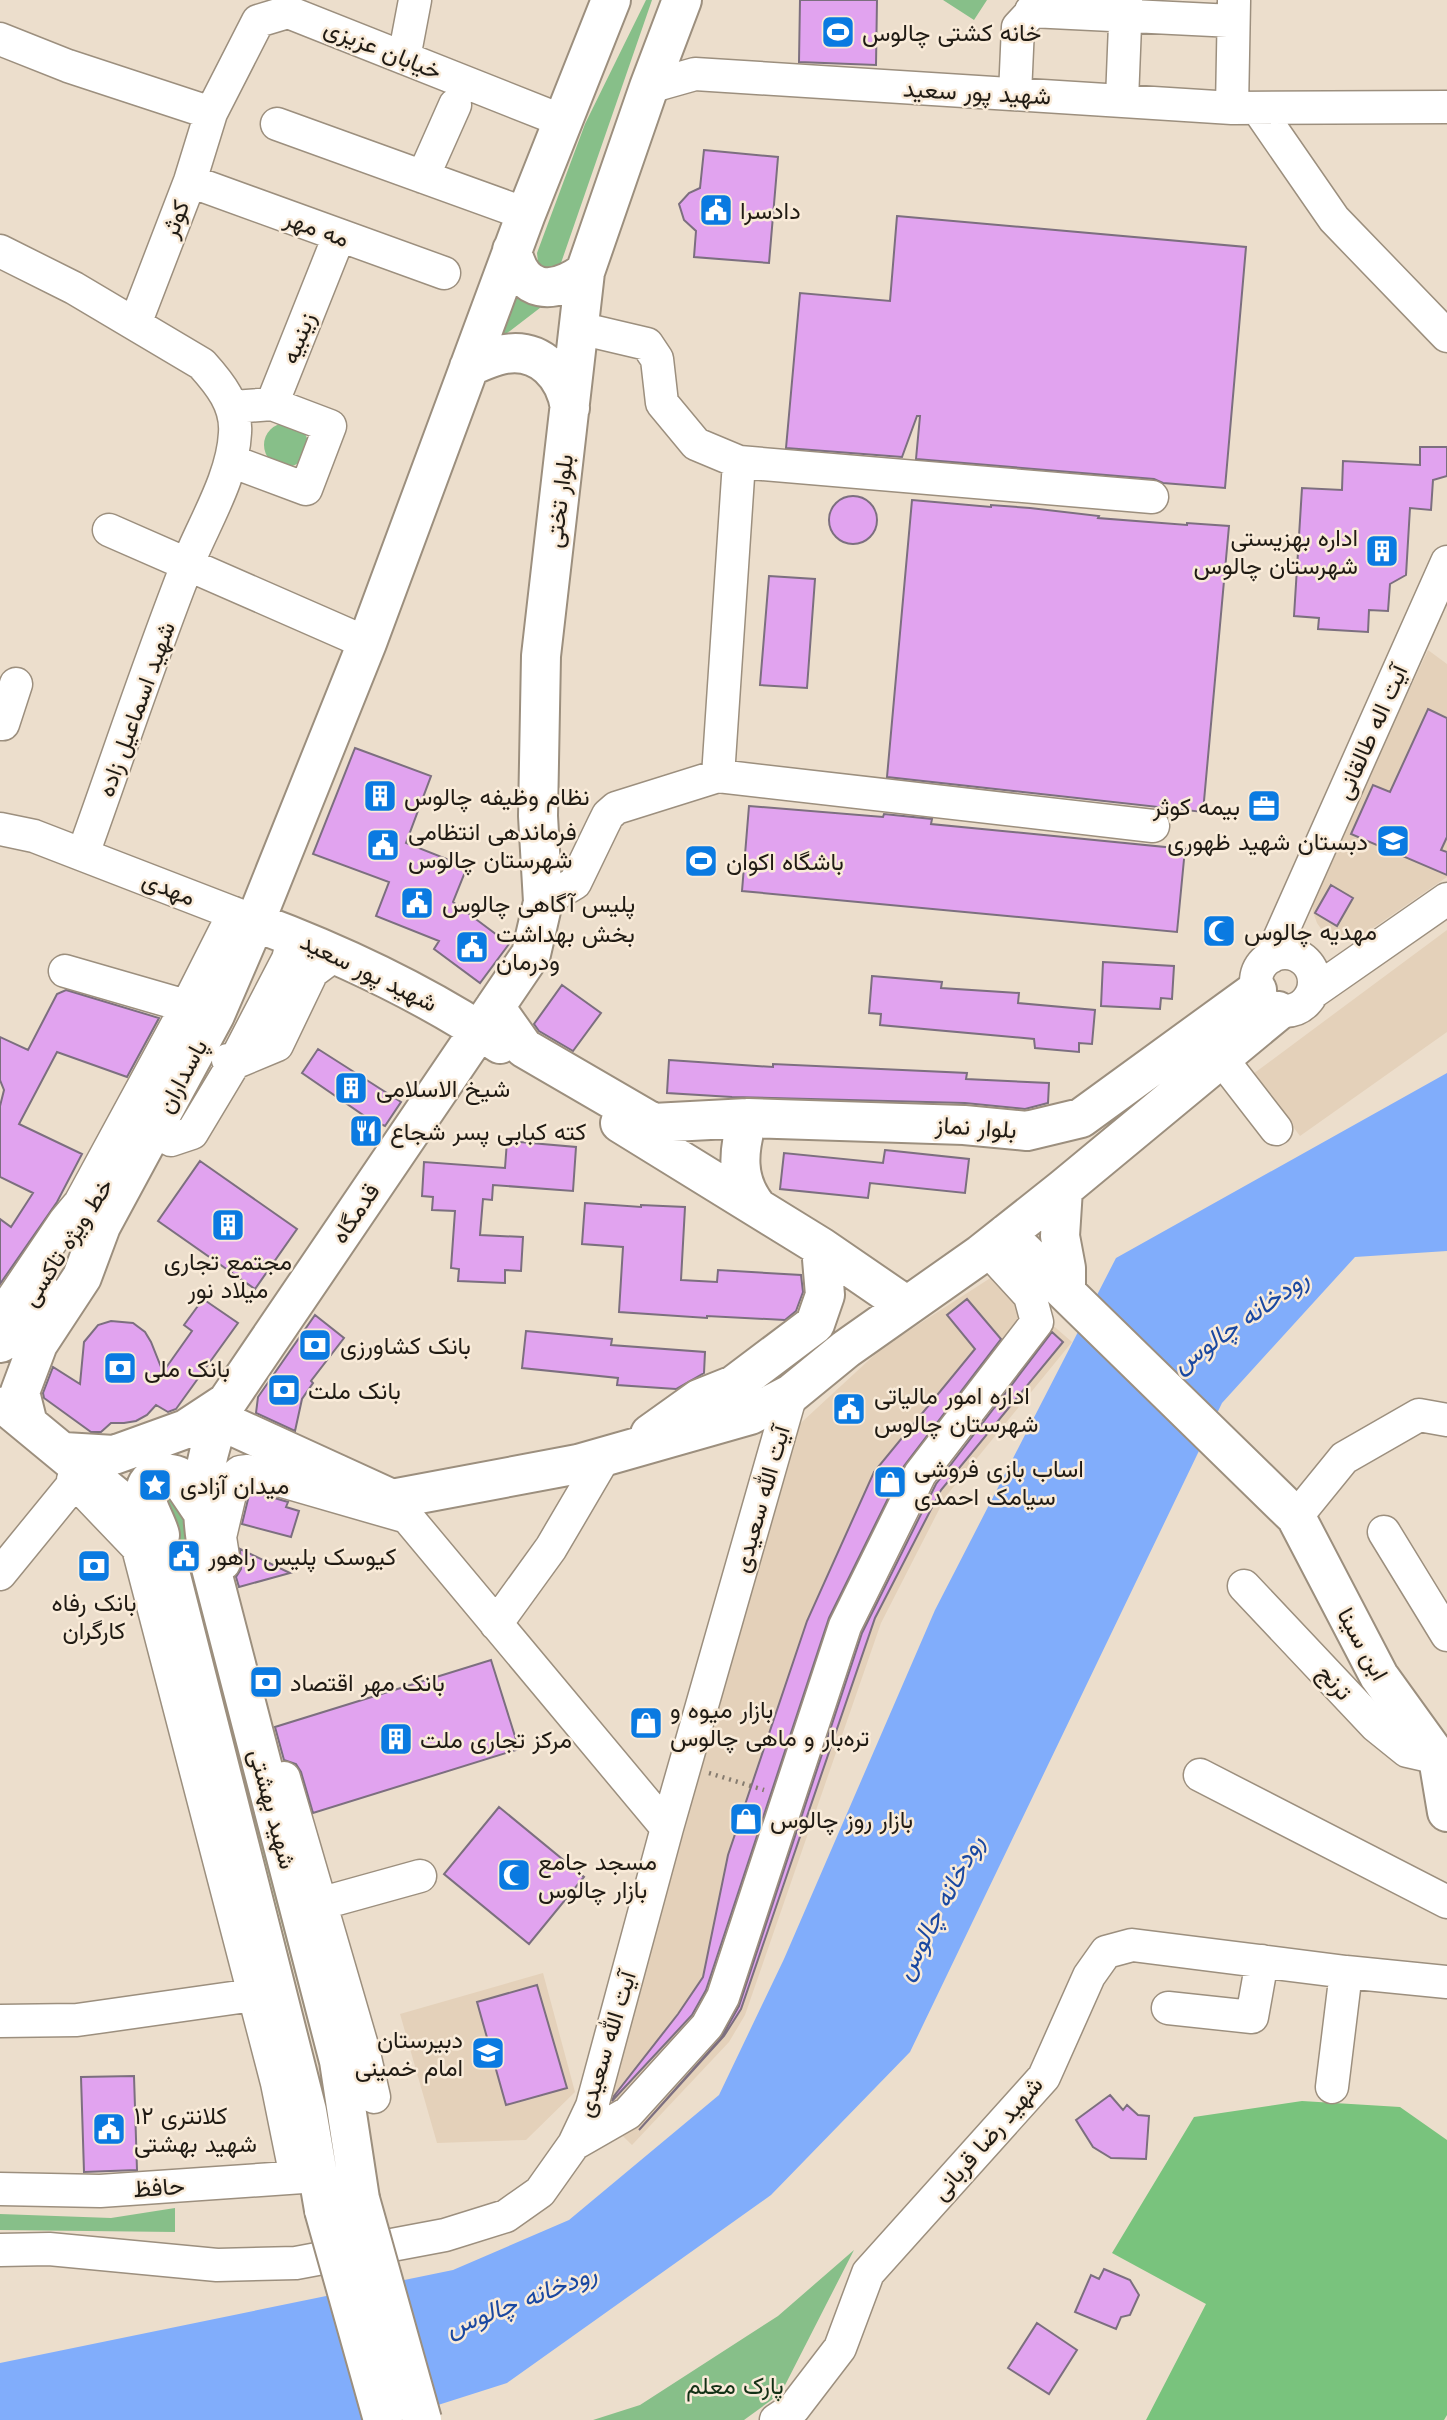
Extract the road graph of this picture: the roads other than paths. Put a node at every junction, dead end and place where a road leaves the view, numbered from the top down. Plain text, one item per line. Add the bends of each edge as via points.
1 (415, 0) edge
2 (611, 0) edge
3 (682, 0) edge
4 (287, 6) edge
5 (1037, 6) edge
6 (1126, 8) edge
7 (1233, 10) edge
8 (669, 35) junction
9 (0, 39) edge
10 (404, 58) junction
11 (695, 75) junction
12 (649, 87) junction
13 (1015, 94) junction
14 (1122, 100) junction
15 (455, 105) dead end
16 (1447, 107) edge
17 (1245, 108) junction
18 (211, 113) junction
19 (563, 121) junction
20 (276, 124) dead end
21 (423, 177) junction
22 (190, 181) junction
23 (526, 215) junction
24 (339, 236) junction
25 (512, 250) junction
26 (0, 251) edge
27 (585, 272) junction
28 (444, 273) dead end
29 (135, 324) junction
30 (579, 328) junction
31 (1447, 336) edge
32 (469, 367) junction
33 (272, 404) junction
34 (233, 407) junction
35 (570, 408) junction
36 (231, 461) junction
37 (739, 462) junction
38 (1152, 498) dead end
39 (109, 530) dead end
40 (1447, 562) edge
41 (188, 564) junction
42 (367, 643) junction
43 (16, 684) dead end
44 (0, 724) edge
45 (718, 776) junction
46 (1153, 826) dead end
47 (0, 829) edge
48 (83, 854) junction
49 (1447, 899) edge
50 (542, 902) junction
51 (245, 918) junction
52 (294, 936) junction
53 (336, 954) junction
54 (65, 971) dead end
55 (1287, 978) junction
56 (487, 1018) junction
57 (200, 1022) junction
58 (1221, 1058) junction
59 (234, 1063) junction
60 (178, 1083) junction
61 (748, 1118) junction
62 (157, 1124) junction
63 (1276, 1129) dead end
64 (1063, 1189) junction
65 (757, 1208) junction
66 (101, 1226) junction
67 (996, 1242) junction
68 (821, 1247) junction
69 (1066, 1292) junction
70 (907, 1306) junction
71 (0, 1317) edge
72 (0, 1332) edge
73 (0, 1343) edge
74 (791, 1394) junction
75 (223, 1411) junction
76 (9, 1413) edge
77 (1447, 1420) edge
78 (615, 1453) junction
79 (75, 1468) junction
80 (399, 1508) junction
81 (201, 1510) junction
82 (1296, 1517) junction
83 (1384, 1532) dead end
84 (168, 1564) junction
85 (0, 1574) edge
86 (1244, 1586) dead end
87 (496, 1624) junction
88 (1447, 1635) edge
89 (1443, 1756) edge
90 (1200, 1775) dead end
91 (1447, 1812) edge
92 (667, 1828) junction
93 (420, 1876) dead end
94 (1447, 1902) edge
95 (310, 1907) junction
96 (1262, 1961) junction
97 (1346, 1972) junction
98 (1447, 1982) edge
99 (265, 1994) junction
100 (1168, 2008) dead end
101 (0, 2021) edge
102 (1332, 2087) dead end
103 (374, 2096) dead end
104 (574, 2144) junction
105 (312, 2188) junction
106 (0, 2189) edge
107 (0, 2250) edge
108 (383, 2420) edge
109 (422, 2420) edge
110 (776, 2420) edge

1 - 10 street
2 - 19 main road
3 - 8 main road, بلوار تختی
4 - 10 street, خیابان عزیزی
4 - 18 street, خیابان عزیزی via 258,21
5 - 6 street
5 - 13 street via 1018,27
6 - 7 street
6 - 14 street
7 - 17 street
8 - 11 street via 679,61
8 - 12 main road, بلوار تختی
9 - 18 street
10 - 19 street, خیابان عزیزی
11 - 12 street, شهید پور سعید
11 - 13 street, شهید پور سعید
12 - 27 main road, بلوار تختی
13 - 14 street, شهید پور سعید
14 - 17 street, شهید پور سعید
15 - 21 street
16 - 17 street, شهید پور سعید
17 - 31 street via 1334,219
18 - 22 street, کوثر
19 - 23 main road
20 - 21 street
21 - 23 street
22 - 24 street, مه مهر
22 - 29 street, کوثر
23 - 25 main road
24 - 28 street, مه مهر
24 - 33 street, زینبیه
25 - 27 main road via 521,274 543,287 568,284
25 - 32 main road
26 - 29 street
27 - 30 main road, بلوار تختی
29 - 34 street via 202,364
30 - 35 main road, بلوار تختی
30 - 37 street via 647,344 657,359 662,403 696,444
32 - 35 main road via 506,353 525,354 557,373
32 - 42 main road
33 - 34 street
33 - 36 street via 330,426 306,489
34 - 36 street, شهید اسماعیل زاده
35 - 50 main road, بلوار تختی via 541,656 538,816
36 - 41 street, شهید اسماعیل زاده
37 - 38 street
37 - 45 street
39 - 41 street
40 - 55 street, آیت اله طالقانی via 1295,902
41 - 42 street
41 - 48 street, شهید اسماعیل زاده
42 - 51 main road
43 - 44 street
45 - 46 street
45 - 50 street via 617,808 608,816 575,883
47 - 48 street, مهدی
48 - 51 street, مهدی
49 - 55 street via 1363,957
50 - 56 main road, بلوار تختی via 531,954
51 - 52 main road, شهید پور سعید
51 - 57 main road, پاسداران
52 - 53 main road, شهید پور سعید
52 - 59 street via 288,960
53 - 56 main road, شهید پور سعید via 452,1012
53 - 59 street via 312,972 276,1045
54 - 57 street
55 - 58 main road
55 - 61 main road, بلوار نماز via 1081,1118 1027,1131
56 - 61 main road, بلوار نماز via 524,1048 653,1124
56 - 65 main road, شهید پور سعید via 598,1110
56 - 75 main road, قدمگاه
57 - 59 street
57 - 60 main road, پاسداران
57 - 71 street
58 - 63 street
58 - 64 main road
59 - 62 street via 192,1133 172,1140 160,1133
60 - 62 main road, پاسداران
60 - 72 street, خط ویژه تاکسی via 153,1095 88,1218 57,1255 15,1324
61 - 65 main road via 740,1164 744,1187
62 - 66 main road, پاسداران
64 - 67 main road
64 - 69 main road via 1060,1236
65 - 68 main road, شهید پور سعید
66 - 73 main road via 63,1264 19,1332
66 - 76 main road via 82,1278 38,1344
67 - 69 main road
67 - 70 main road
67 - 104 street via 1030,1296 1037,1322 920,1474 845,1626 723,1997 707,2026 628,2113
68 - 70 main road, شهید پور سعید
68 - 78 main road via 825,1295 815,1324 734,1385 699,1399
69 - 82 main road, ابن سینا
70 - 74 main road
74 - 78 main road via 750,1415
74 - 92 street, آیت الله سعیدی
75 - 79 main road
75 - 80 main road
75 - 81 main road, شهید بهشتی via 209,1447
76 - 79 main road, شهید بهشتی
77 - 82 street via 1419,1415 1344,1458
78 - 80 main road
78 - 87 street
79 - 84 main road, شهید بهشتی via 132,1510
79 - 85 street
79 - 99 street via 138,1548
80 - 87 street
80 - 95 street via 240,1472 234,1477 220,1537
81 - 84 main road via 178,1476 165,1473 148,1484 145,1497
81 - 95 main road, شهید بهشتی via 210,1564
82 - 89 main road, ابن سینا via 1379,1676
83 - 88 street
84 - 99 main road, شهید بهشتی
86 - 89 street, ترنج via 1376,1726 1407,1751
87 - 92 street
89 - 91 main road, ابن سینا
90 - 94 street
92 - 104 street, آیت الله سعیدی via 592,2106
93 - 95 street
95 - 103 street via 363,2049
95 - 109 main road, شهید بهشتی, bridge via 360,2199
96 - 97 street, شهید رضا قربانی
96 - 100 street via 1252,2017
96 - 110 street, شهید رضا قربانی via 1132,1945 1106,1952 1089,1976 1044,2077 868,2273 840,2348 794,2408
97 - 98 street, شهید رضا قربانی
97 - 102 street
99 - 101 street via 77,2020
99 - 105 main road, شهید بهشتی via 307,2110
104 - 107 street, آیت الله سعیدی via 540,2192 506,2216 445,2235 296,2263 217,2264 48,2249
105 - 106 street, حافظ
105 - 108 main road, شهید بهشتی, bridge

